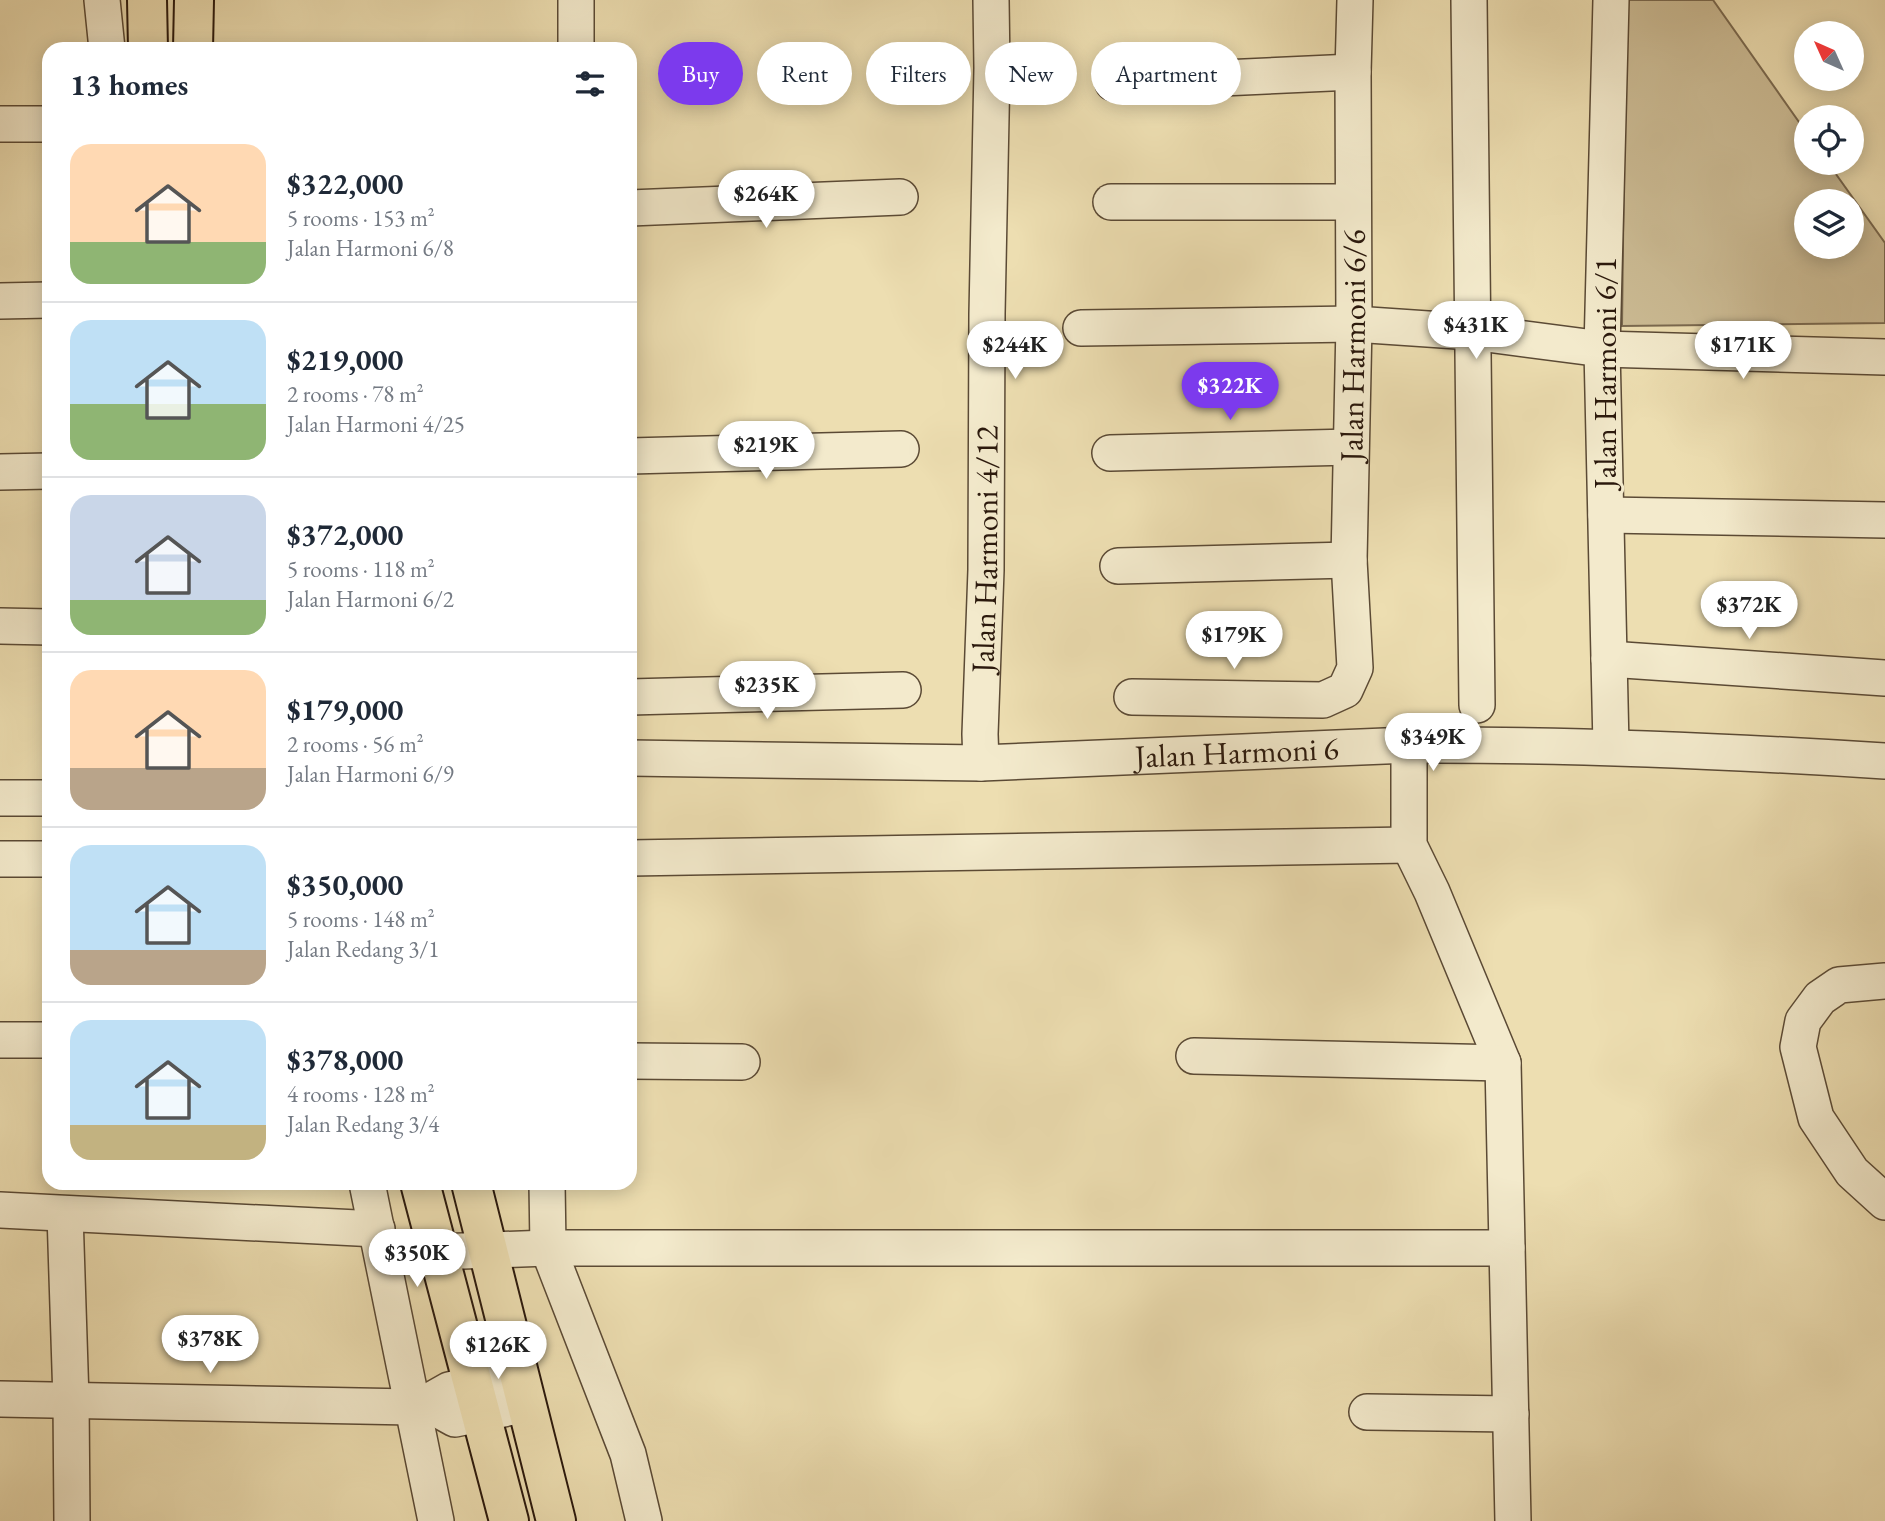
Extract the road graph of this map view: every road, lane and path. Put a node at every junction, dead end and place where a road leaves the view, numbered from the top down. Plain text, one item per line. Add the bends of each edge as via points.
1 (102, 0) edge
2 (147, 0) edge
3 (194, 0) edge
4 (576, 0) edge
5 (991, 0) edge
6 (1355, 0) edge
7 (1469, 0) edge
8 (1611, 0) edge
9 (106, 42) edge
10 (148, 42) edge
11 (192, 42) edge
12 (576, 42) edge
13 (1353, 72) junction
14 (1241, 77) edge
15 (0, 124) edge
16 (42, 124) edge
17 (900, 197) dead end
18 (1111, 202) dead end
19 (1353, 202) junction
20 (637, 208) edge
21 (42, 300) edge
22 (0, 301) edge
23 (1354, 324) junction
24 (1081, 328) dead end
25 (1472, 332) junction
26 (1602, 349) junction
27 (1885, 357) edge
28 (1351, 447) junction
29 (901, 449) dead end
30 (1110, 453) dead end
31 (637, 456) edge
32 (42, 471) edge
33 (0, 472) edge
34 (1606, 515) junction
35 (1885, 520) edge
36 (1349, 560) junction
37 (1118, 566) dead end
38 (0, 626) edge
39 (42, 627) edge
40 (1609, 659) junction
41 (1885, 678) edge
42 (903, 690) dead end
43 (637, 697) edge
44 (1132, 697) dead end
45 (1477, 705) dead end
46 (1409, 745) junction
47 (1611, 746) junction
48 (637, 758) edge
49 (1885, 761) edge
50 (981, 762) junction
51 (0, 798) edge
52 (42, 798) edge
53 (1409, 845) junction
54 (637, 858) edge
55 (0, 859) edge
56 (42, 859) edge
57 (1885, 981) edge
58 (0, 1040) edge
59 (42, 1040) edge
60 (1194, 1056) dead end
61 (637, 1061) edge
62 (742, 1062) dead end
63 (1503, 1063) junction
64 (368, 1190) edge
65 (422, 1190) edge
66 (473, 1190) edge
67 (547, 1190) edge
68 (1885, 1202) edge
69 (0, 1210) edge
70 (65, 1214) junction
71 (377, 1230) junction
72 (548, 1248) junction
73 (1507, 1248) junction
74 (487, 1250) junction
75 (436, 1252) junction
76 (523, 1389) junction
77 (0, 1399) edge
78 (477, 1399) junction
79 (71, 1400) junction
80 (419, 1405) junction
81 (1367, 1412) dead end
82 (1511, 1414) junction
83 (72, 1521) edge
84 (436, 1521) edge
85 (509, 1521) edge
86 (556, 1521) edge
87 (644, 1521) edge
88 (1513, 1521) edge

1 - 9 street
2 - 10 main road
3 - 11 main road
4 - 12 street
5 - 50 street, Jalan Harmoni 4/12
6 - 13 street, Jalan Harmoni 6/6
7 - 25 street
8 - 26 street, Jalan Harmoni 6/1
13 - 14 street
13 - 19 street, Jalan Harmoni 6/6
15 - 16 street
17 - 20 street
18 - 19 street
19 - 23 street, Jalan Harmoni 6/6
21 - 22 street
23 - 24 street
23 - 25 street
23 - 28 street, Jalan Harmoni 6/6
25 - 26 street
25 - 45 street
26 - 27 street
26 - 34 street, Jalan Harmoni 6/1
28 - 30 street
28 - 36 street, Jalan Harmoni 6/6
29 - 31 street
32 - 33 street
34 - 35 street
34 - 40 street, Jalan Harmoni 6/1
36 - 37 street
36 - 44 street, Jalan Harmoni 6/6 via 1355,668 1345,690 1323,700
38 - 39 street
40 - 41 street
40 - 47 street, Jalan Harmoni 6/1
42 - 43 street
46 - 47 street, Jalan Harmoni 6
46 - 50 street, Jalan Harmoni 6
46 - 53 street
47 - 49 street, Jalan Harmoni 6
48 - 50 street, Jalan Harmoni 6
51 - 52 street
53 - 54 street
53 - 63 street
55 - 56 street
57 - 68 street via 1839,985 1820,998 1803,1021 1798,1046 1816,1118 1852,1172
58 - 59 street
60 - 63 street
61 - 62 street
63 - 73 street
64 - 71 street
65 - 75 main road
66 - 74 main road
67 - 72 street
69 - 70 street
70 - 71 street
70 - 79 street
71 - 80 street
72 - 73 street
72 - 74 street
72 - 87 street via 628,1454
73 - 82 street
74 - 75 street
74 - 76 main road
75 - 78 main road
76 - 78 street
76 - 86 main road
77 - 79 street
78 - 80 street via 449,1390
78 - 85 main road
79 - 80 street
79 - 83 street
80 - 84 street
81 - 82 street
82 - 88 street

